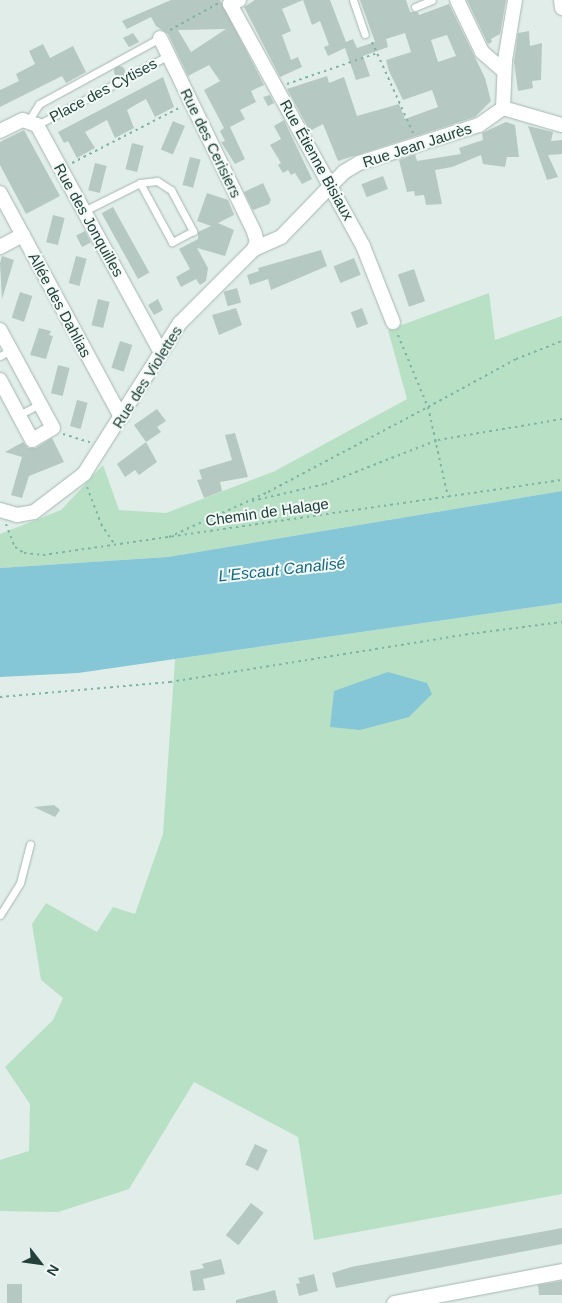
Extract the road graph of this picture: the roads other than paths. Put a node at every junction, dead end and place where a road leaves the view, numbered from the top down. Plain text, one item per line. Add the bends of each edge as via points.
1 (353, 0) edge
2 (432, 0) edge
3 (457, 0) edge
4 (515, 0) edge
5 (561, 0) edge
6 (234, 2) edge
7 (415, 7) dead end
8 (562, 8) edge
9 (365, 34) road end
10 (160, 38) joint
11 (169, 55) junction
12 (504, 71) junction
13 (503, 108) junction
14 (33, 123) junction
15 (562, 125) edge
16 (0, 131) edge
17 (140, 183) junction
18 (331, 185) junction
19 (0, 192) edge
20 (84, 211) junction
21 (23, 235) junction
22 (0, 247) edge
23 (254, 248) junction
24 (393, 322) road end
25 (0, 330) edge
26 (160, 351) junction
27 (5, 353) edge
28 (0, 380) edge
29 (40, 404) junction
30 (19, 415) junction
31 (121, 416) junction
32 (2, 511) edge
33 (30, 844) dead end
34 (0, 915) edge
35 (562, 1271) edge
36 (394, 1303) edge

1 - 9 lane
2 - 7 lane
3 - 12 street via 482,52
4 - 12 street
5 - 8 street
6 - 18 street, Rue Étienne Bisiaux
10 - 11 street, Rue des Cerisiers
10 - 14 lane, Place des Cytises via 39,104
11 - 14 lane, Place des Cytises
11 - 23 street, Rue des Cerisiers via 254,232 257,241
12 - 13 street
13 - 15 street
13 - 18 street, Rue Jean Jaurès via 479,125 353,166
14 - 16 street via 21,120
14 - 20 street, Rue des Jonquilles
17 - 17 lane via 172,242 192,231 167,186 152,180
17 - 20 lane
18 - 23 street, Rue des Violettes via 277,241
18 - 24 street, Rue Étienne Bisiaux via 367,254
19 - 21 street, Allée des Dahlias
20 - 26 street, Rue des Jonquilles
21 - 22 street
21 - 31 street, Allée des Dahlias
23 - 26 street, Rue des Violettes via 187,316
25 - 27 street
26 - 31 street, Rue des Violettes
27 - 29 street
28 - 30 street
29 - 30 lane
29 - 30 street via 53,428 32,440
31 - 32 street, Rue des Violettes via 82,476 34,512 23,516
33 - 34 lane via 20,883
35 - 36 street

